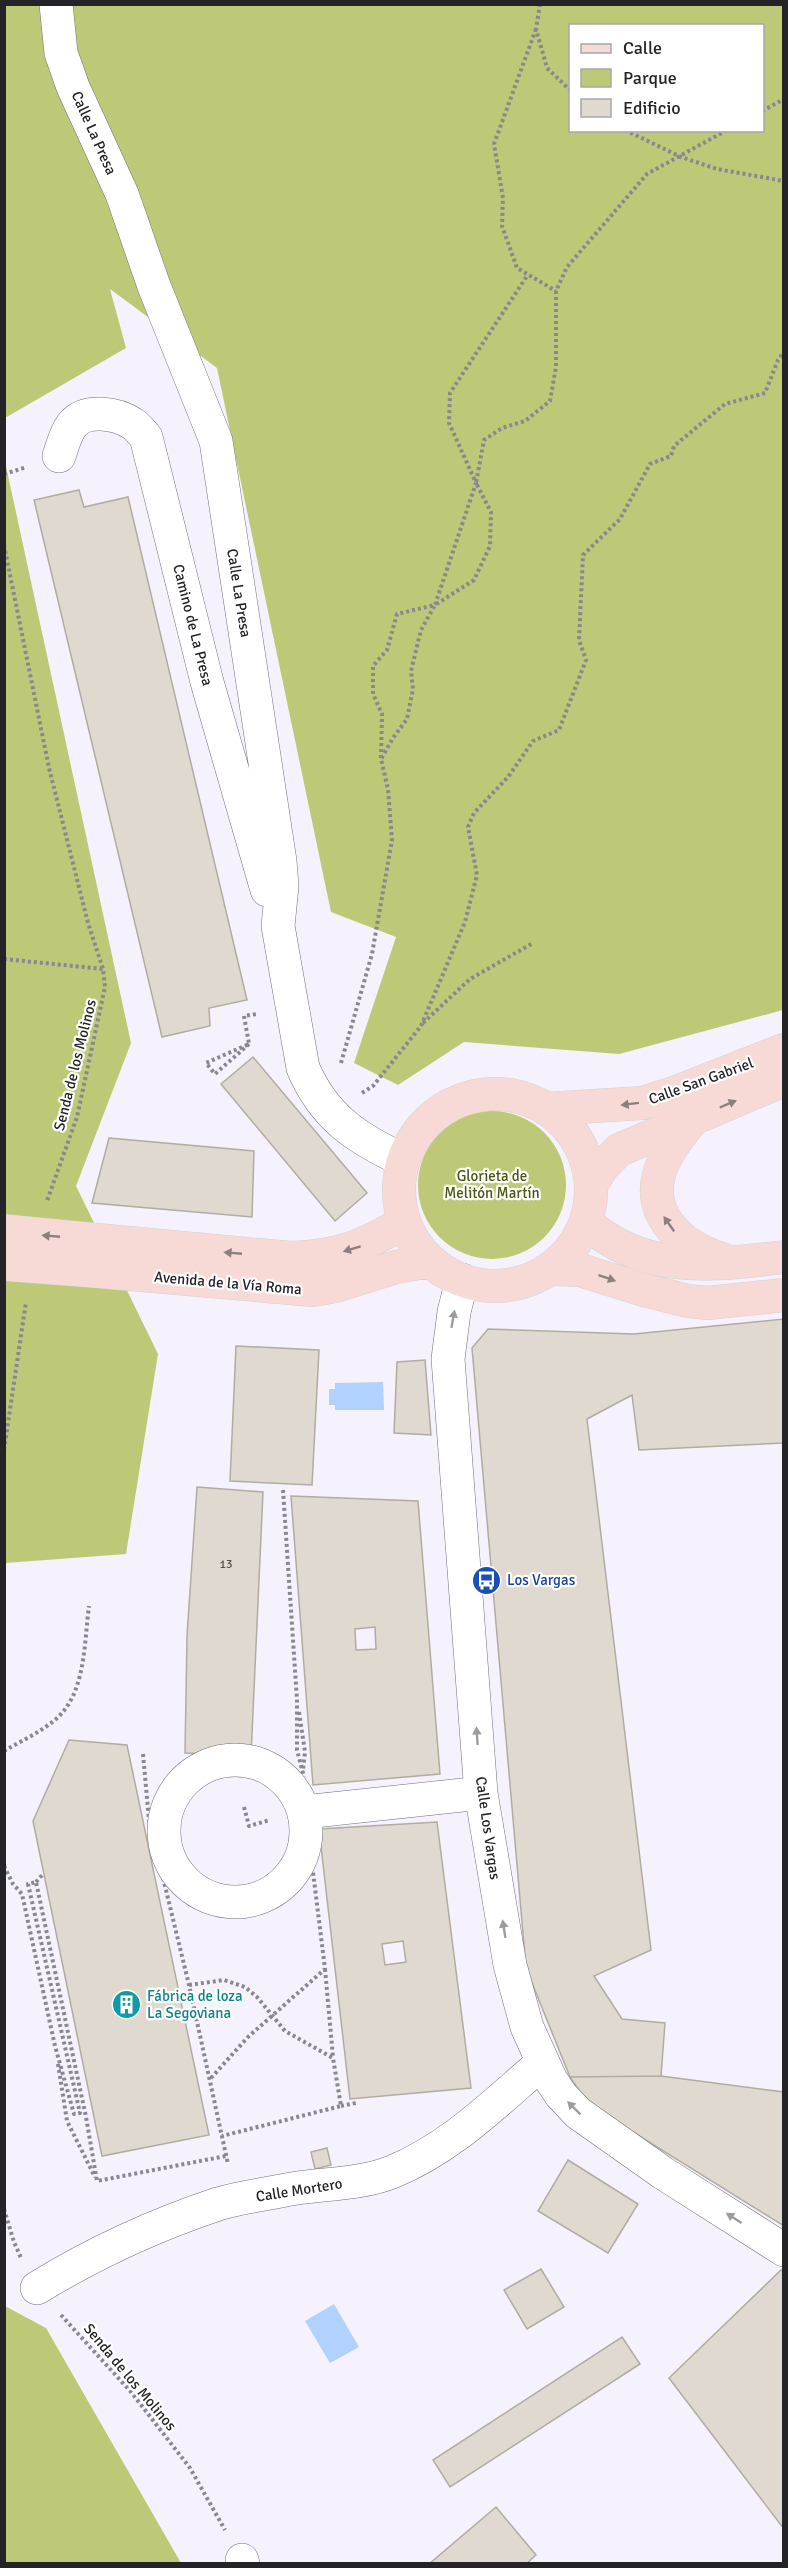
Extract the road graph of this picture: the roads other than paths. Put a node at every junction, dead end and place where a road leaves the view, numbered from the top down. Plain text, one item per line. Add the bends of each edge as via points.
1 (56, 4) edge
2 (59, 456) dead end
3 (278, 926) junction
4 (783, 1050) edge
5 (783, 1080) edge
6 (546, 1109) junction
7 (693, 1118) junction
8 (403, 1160) junction
9 (591, 1185) junction
10 (404, 1222) junction
11 (586, 1222) junction
12 (4, 1231) edge
13 (96, 1255) junction
14 (783, 1257) edge
15 (430, 1261) junction
16 (736, 1263) junction
17 (4, 1264) edge
18 (550, 1269) junction
19 (462, 1280) junction
20 (783, 1295) edge
21 (481, 1793) junction
22 (304, 1812) junction
23 (542, 2063) junction
24 (783, 2250) edge
25 (37, 2288) road end

1 - 3 street, Calle La Presa via 61,53 73,87 122,194 216,441 280,861
2 - 3 street, Camino de La Presa via 73,424 98,414 134,424 146,437 207,682
3 - 8 street, Calle La Presa via 303,1068 312,1089 346,1128
4 -> 6 main road, Calle San Gabriel via 643,1103
7 -> 5 main road, Calle San Gabriel
6 - 8 main road via 510,1095 471,1097 435,1114 421,1128
6 - 9 main road via 574,1136 584,1154
7 - 9 main road, Calle San Gabriel via 619,1150
16 -> 7 main road via 693,1248 679,1237 662,1212 660,1171
8 - 10 main road via 399,1192
9 - 11 main road
10 -> 13 main road, Avenida de la Vía Roma via 363,1246 318,1257
10 - 15 main road
11 - 16 main road via 614,1245 654,1258 696,1264
11 - 18 main road via 576,1241
13 -> 12 main road, bridge
13 - 15 main road, Avenida de la Vía Roma via 313,1290
13 - 17 main road, bridge
14 - 16 main road
15 - 19 main road
18 - 19 main road via 520,1283 501,1286
18 -> 20 main road via 580,1270 688,1301 707,1303
21 -> 19 street, Calle Los Vargas via 448,1359
21 - 22 street
23 -> 21 street, Calle Los Vargas via 510,1965
22 - 22 street via 293,1790 261,1765 229,1760 198,1770 185,1780 167,1808 164,1824 168,1856 186,1883 215,1900 248,1902 278,1888 290,1877 304,1848
24 -> 23 street, Calle Los Vargas via 595,2127 561,2095
23 - 25 street, Calle Mortero via 461,2133 423,2158 392,2172 220,2204 112,2246

